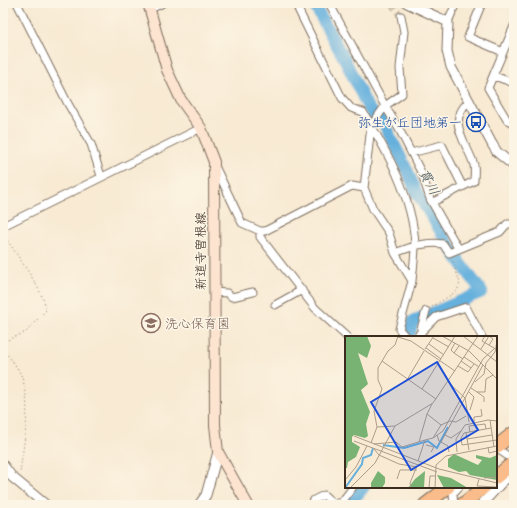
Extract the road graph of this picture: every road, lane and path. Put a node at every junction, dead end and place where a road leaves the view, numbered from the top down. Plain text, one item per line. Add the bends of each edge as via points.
1 (17, 3) edge
2 (161, 3) edge
3 (295, 3) edge
4 (329, 3) edge
5 (406, 3) edge
6 (456, 3) edge
7 (482, 3) edge
8 (149, 5) edge
9 (401, 16) tunnel mouth
10 (448, 22) junction
11 (514, 26) edge
12 (503, 52) junction
13 (494, 76) junction
14 (514, 83) edge
15 (468, 102) junction
16 (383, 107) junction
17 (514, 123) edge
18 (373, 124) junction
19 (201, 128) junction
20 (411, 153) junction
21 (214, 162) junction
22 (514, 166) edge
23 (101, 176) junction
24 (462, 185) junction
25 (364, 188) junction
26 (432, 202) junction
27 (514, 224) edge
28 (3, 226) edge
29 (260, 231) junction
30 (3, 234) edge
31 (416, 245) junction
32 (454, 250) junction
33 (395, 253) junction
34 (412, 282) junction
35 (302, 290) junction
36 (213, 292) junction
37 (253, 292) dead end
38 (275, 305) dead end
39 (426, 312) joint
40 (401, 334) edge
41 (347, 336) edge
42 (421, 336) edge
43 (481, 336) edge
44 (3, 342) edge
45 (3, 349) edge
46 (514, 433) edge
47 (497, 447) edge
48 (497, 449) edge
49 (218, 452) junction
50 (514, 461) edge
51 (3, 465) edge
52 (514, 474) edge
53 (497, 476) edge
54 (19, 482) junction
55 (352, 488) edge
56 (447, 488) edge
57 (458, 488) edge
58 (483, 488) edge
59 (497, 488) edge
60 (497, 488) edge
61 (514, 503) edge
62 (46, 505) edge
63 (199, 505) edge
64 (248, 505) edge
65 (312, 505) edge
66 (425, 505) edge
67 (454, 505) edge
68 (462, 505) edge
69 (481, 505) edge
70 (511, 505) edge

1 - 23 street via 91,144
2 - 8 street
3 - 18 street via 342,98 351,108 363,112
4 - 16 street
5 - 10 street
6 - 10 street
7 - 12 street via 468,37
8 - 19 main road, 新道寺曽根線 via 167,70 181,100
9 - 16 street via 404,32 400,68 402,94
10 - 15 street via 447,51 451,67
11 - 12 street
12 - 13 street
13 - 14 street
13 - 17 street via 488,88 507,120
15 - 22 street via 497,152
15 - 24 street via 458,117 458,130 474,167 474,181
16 - 18 street
16 - 20 street
18 - 25 street
18 - 31 street via 408,202
19 - 21 main road, 新道寺曽根線
19 - 23 street
20 - 24 street via 442,145
20 - 26 street
21 - 29 street via 242,223
21 - 36 main road, 新道寺曽根線
23 - 28 street
24 - 26 street
25 - 29 street via 352,186
25 - 33 street via 373,209 389,234
26 - 32 street
27 - 32 street via 507,224 500,232
29 - 35 street via 260,237
30 - 44 path via 46,304 46,310 26,332
31 - 32 street via 438,243
31 - 33 street
31 - 34 street
32 - 39 path via 460,283 457,291
33 - 34 street
34 - 40 street
35 - 38 street
35 - 41 street via 315,308
36 - 37 street via 232,297
36 - 49 main road, 新道寺曽根線 via 215,425
39 - 42 street
42 - 43 street via 436,316 466,307
45 - 54 path via 20,373 24,385 26,415
46 - 47 highway
48 - 50 street
49 - 63 street via 206,495
49 - 64 main road, 新道寺曽根線
50 - 53 highway
51 - 54 street
52 - 59 street
54 - 62 street
55 - 65 street via 341,503 333,503 324,495 314,500
56 - 66 highway
57 - 67 street via 453,493
58 - 68 highway
60 - 69 street
61 - 70 street

